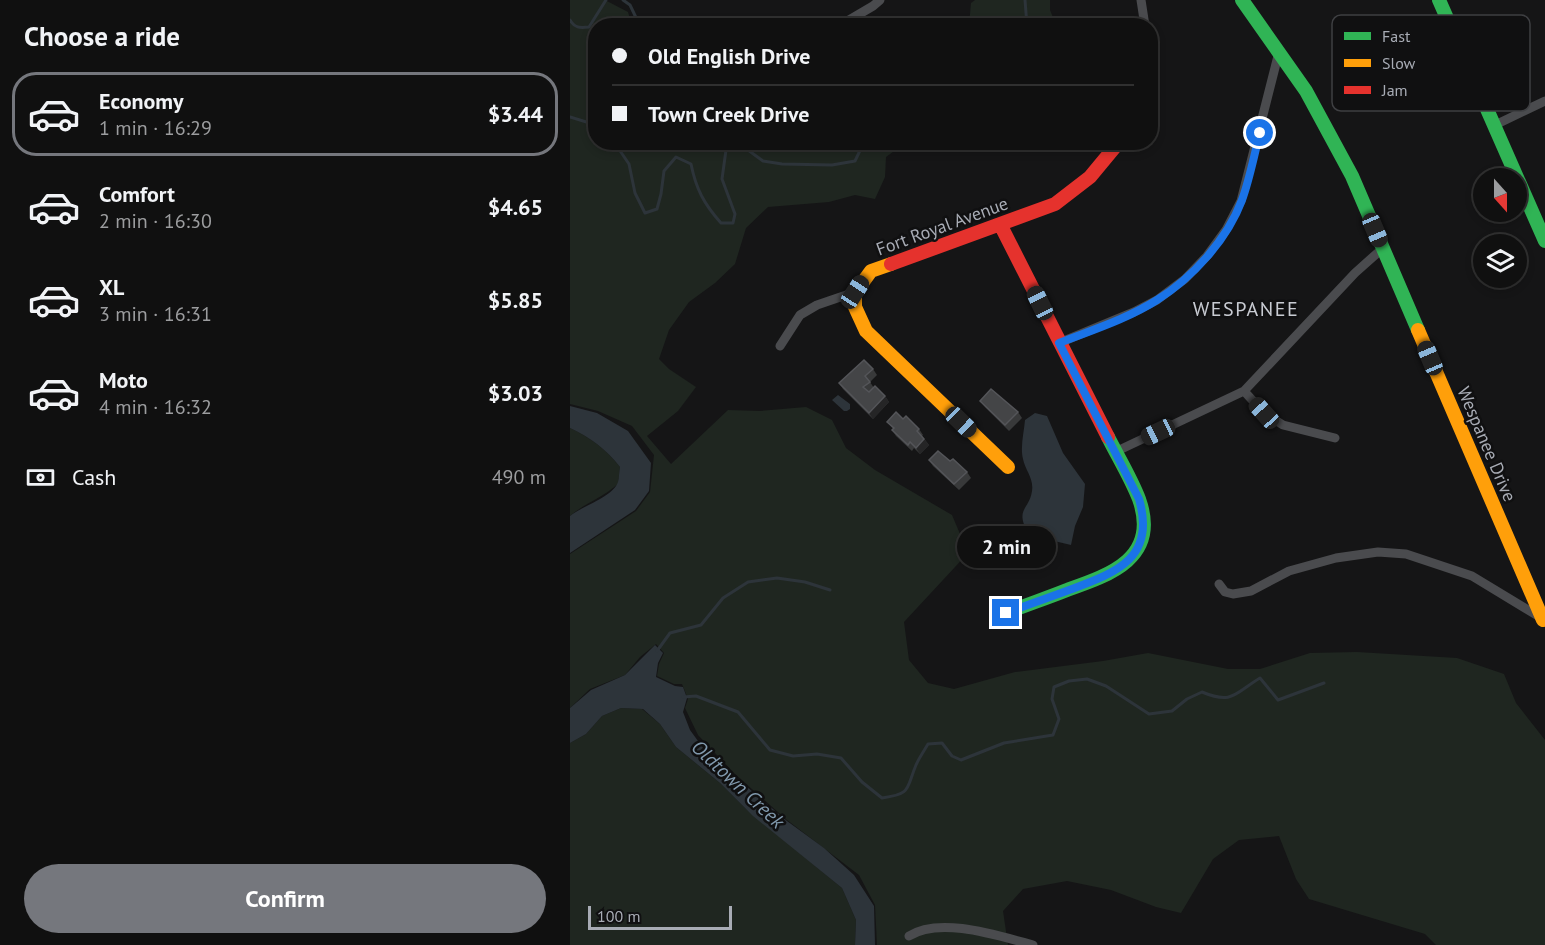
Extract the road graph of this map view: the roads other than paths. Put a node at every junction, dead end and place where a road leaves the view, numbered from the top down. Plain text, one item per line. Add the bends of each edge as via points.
1 (880, 0) edge
2 (1142, 0) edge
3 (1242, 0) edge
4 (1439, 0) edge
5 (1446, 15) edge
6 (853, 18) edge
7 (1144, 18) edge
8 (1279, 52) junction
9 (1545, 101) edge
10 (1530, 108) edge
11 (1489, 111) edge
12 (1524, 111) edge
13 (1495, 125) junction
14 (1114, 150) edge
15 (1000, 224) junction
16 (1545, 242) edge
17 (1383, 248) junction
18 (855, 292) junction
19 (1059, 343) junction
20 (780, 346) dead end
21 (1244, 392) junction
22 (1335, 438) dead end
23 (1115, 452) junction
24 (1008, 467) dead end
25 (1219, 584) dead end
26 (1006, 613) dead end
27 (1544, 621) edge
28 (909, 936) dead end
29 (1033, 945) edge

1 - 6 street
2 - 7 street
3 - 8 street, Wespanee Drive
4 - 5 street
8 - 17 street, Wespanee Drive via 1306,91 1352,176
8 - 19 street via 1241,201 1207,256 1157,300
9 - 10 street
11 - 13 street
12 - 13 street
13 - 16 street
14 - 15 street, Fort Royal Avenue via 1074,192 1055,204
15 - 18 street, Fort Royal Avenue via 871,272
15 - 19 street
17 - 21 street
17 - 27 street, Wespanee Drive
18 - 20 street via 800,315
18 - 24 street via 853,302 866,331
19 - 23 street
21 - 22 street via 1264,413 1283,425
21 - 23 street
23 - 26 street via 1144,516 1144,531 1132,559 1109,575
25 - 27 street via 1233,594 1251,591 1288,571 1336,558 1377,552 1406,554 1472,576
28 - 29 street via 919,930 975,930

